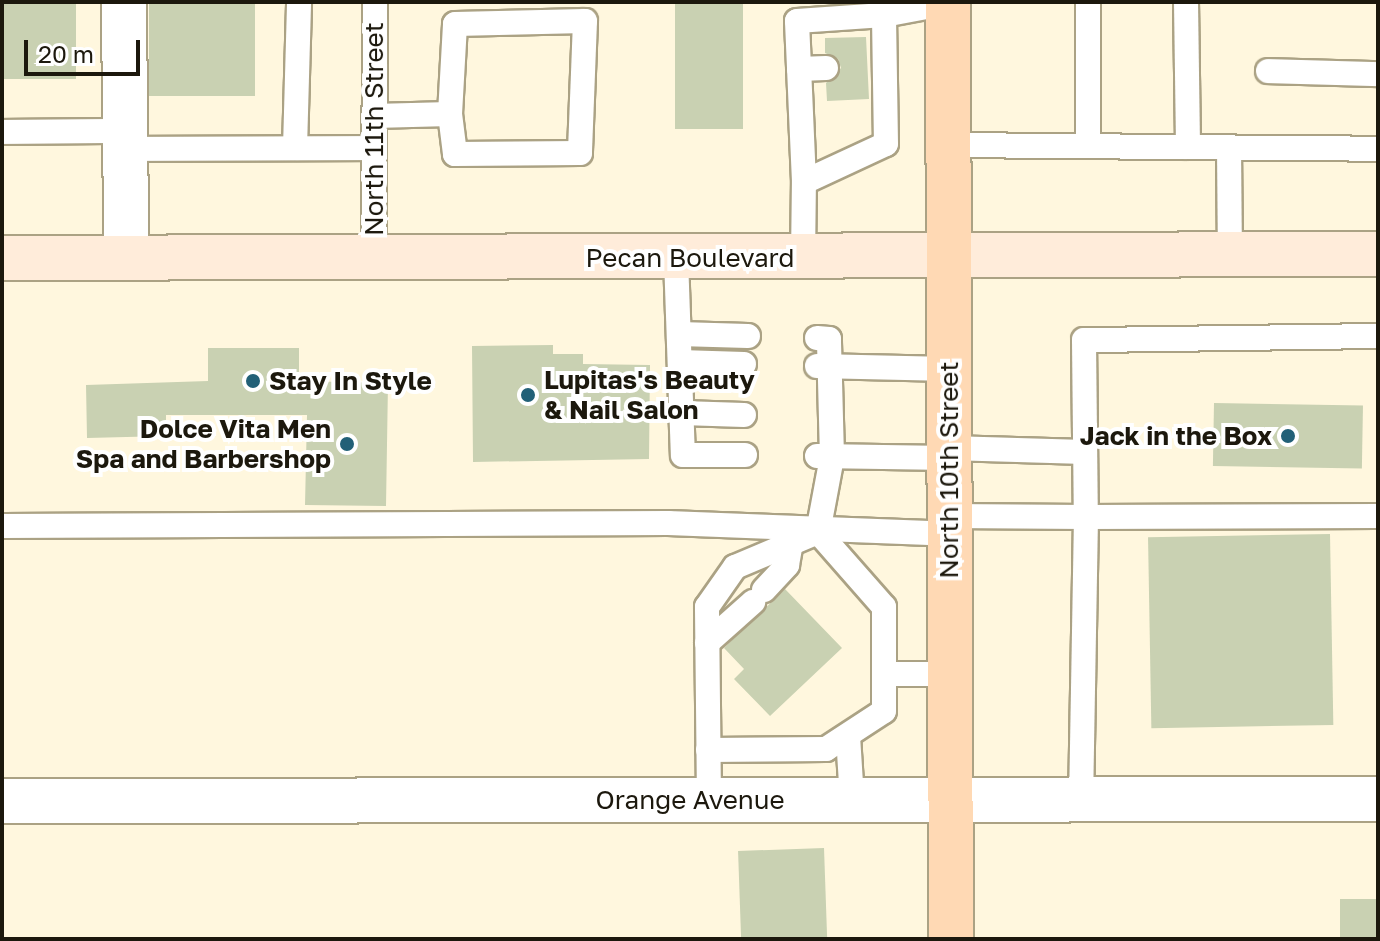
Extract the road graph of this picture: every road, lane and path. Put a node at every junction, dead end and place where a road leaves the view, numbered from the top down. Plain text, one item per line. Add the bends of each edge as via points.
1 (124, 2) edge
2 (299, 2) edge
3 (375, 2) edge
4 (1088, 2) edge
5 (1186, 2) edge
6 (948, 3) edge
7 (884, 15) junction
8 (826, 68) dead end
9 (799, 69) junction
10 (1268, 71) dead end
11 (1378, 74) edge
12 (450, 114) junction
13 (374, 116) junction
14 (2, 132) edge
15 (125, 140) junction
16 (948, 145) junction
17 (1088, 146) junction
18 (1188, 147) junction
19 (1229, 147) junction
20 (295, 148) junction
21 (374, 148) junction
22 (1378, 149) edge
23 (804, 182) junction
24 (1378, 254) edge
25 (126, 255) junction
26 (374, 256) junction
27 (1230, 256) junction
28 (2, 258) edge
29 (676, 258) junction
30 (803, 259) junction
31 (948, 259) junction
32 (679, 334) junction
33 (748, 336) dead end
34 (1378, 336) edge
35 (817, 338) dead end
36 (680, 362) junction
37 (744, 364) dead end
38 (823, 366) junction
39 (949, 369) junction
40 (682, 413) junction
41 (744, 415) dead end
42 (1085, 452) junction
43 (949, 453) junction
44 (745, 455) dead end
45 (824, 456) junction
46 (1378, 516) edge
47 (1086, 517) junction
48 (949, 525) junction
49 (2, 526) edge
50 (818, 532) junction
51 (791, 543) junction
52 (707, 643) junction
53 (884, 674) junction
54 (950, 674) junction
55 (848, 736) junction
56 (708, 750) junction
57 (852, 799) junction
58 (1081, 799) junction
59 (1378, 799) edge
60 (709, 800) junction
61 (950, 800) junction
62 (2, 801) edge
63 (951, 939) edge

1 - 15 street
2 - 20 lane
3 - 13 lane, North 11th Street
4 - 17 lane
5 - 18 lane
6 - 7 lane
6 - 16 main road, North 10th Street
7 - 9 lane via 797,21
7 - 23 lane via 877,66 886,144
8 - 9 lane
9 - 23 lane
10 - 11 lane
12 - 12 lane via 455,24 585,21 580,153 455,154
12 - 13 lane
13 - 21 lane, North 11th Street
14 - 15 lane
15 - 20 lane
15 - 25 street
16 - 17 lane
16 - 31 main road, North 10th Street
17 - 18 lane
18 - 19 lane
19 - 22 lane
19 - 27 lane
20 - 21 lane
21 - 26 lane, North 11th Street
23 - 30 lane
24 - 27 main road, Pecan Boulevard
25 - 26 main road, Pecan Boulevard
25 - 28 main road, Pecan Boulevard
26 - 29 main road, Pecan Boulevard
27 - 31 main road, Pecan Boulevard
29 - 30 main road, Pecan Boulevard
29 - 32 lane
30 - 31 main road, Pecan Boulevard
31 - 39 main road, North 10th Street
32 - 33 lane
32 - 36 lane
34 - 42 lane via 1084,340
35 - 38 lane via 829,339
36 - 37 lane
36 - 40 lane
38 - 39 lane
38 - 45 lane
39 - 43 main road, North 10th Street
40 - 41 lane
40 - 44 lane via 683,455
42 - 43 lane
42 - 47 lane
43 - 45 lane
43 - 48 main road, North 10th Street
45 - 50 lane
46 - 47 lane
47 - 48 lane
47 - 58 lane
48 - 50 lane
48 - 54 main road, North 10th Street
49 - 50 lane via 668,523
50 - 51 lane
50 - 53 lane via 884,607
51 - 52 lane via 787,565
51 - 52 lane via 735,567 707,607
52 - 56 lane
53 - 54 lane
53 - 55 lane via 884,711
54 - 61 main road, North 10th Street
55 - 56 lane via 826,749
55 - 57 lane
56 - 60 lane
57 - 60 street, Orange Avenue
57 - 61 street, Orange Avenue
58 - 59 street, Orange Avenue
58 - 61 street, Orange Avenue
60 - 62 street, Orange Avenue
61 - 63 main road, North 10th Street

